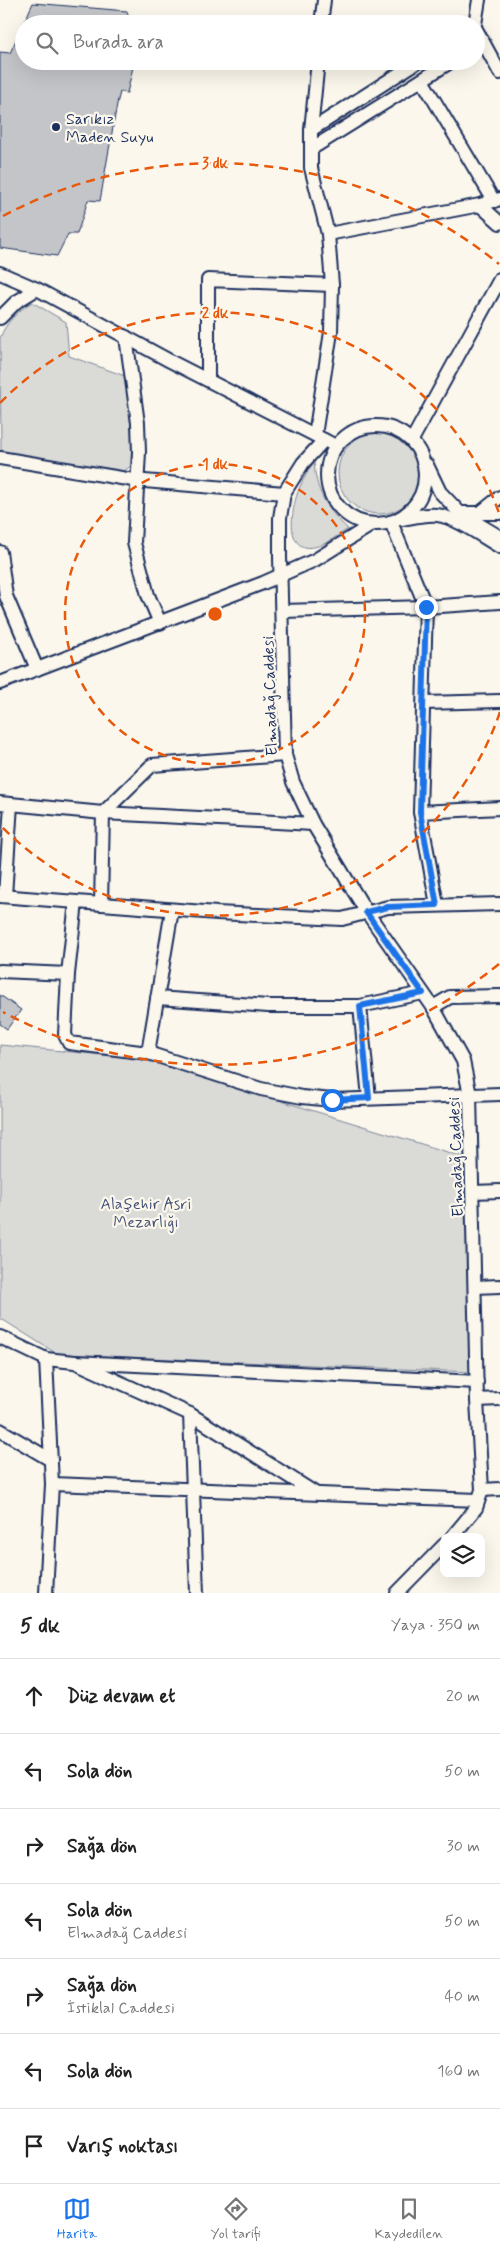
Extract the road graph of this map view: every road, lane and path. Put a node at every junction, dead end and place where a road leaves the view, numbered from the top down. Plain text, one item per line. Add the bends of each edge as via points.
1 (324, 0) edge
2 (479, 0) edge
3 (322, 15) edge
4 (476, 15) edge
5 (485, 52) edge
6 (317, 70) edge
7 (405, 70) edge
8 (438, 70) edge
9 (500, 72) edge
10 (422, 80) junction
11 (311, 130) junction
12 (311, 149) junction
13 (497, 200) edge
14 (480, 205) junction
15 (500, 223) edge
16 (328, 234) junction
17 (0, 273) edge
18 (500, 278) edge
19 (332, 285) junction
20 (37, 288) junction
21 (0, 318) edge
22 (126, 337) junction
23 (208, 380) junction
24 (319, 437) junction
25 (412, 440) junction
26 (336, 446) junction
27 (420, 452) junction
28 (0, 458) edge
29 (136, 480) junction
30 (284, 493) junction
31 (500, 497) edge
32 (460, 513) junction
33 (480, 513) junction
34 (500, 513) edge
35 (439, 515) junction
36 (393, 521) junction
37 (373, 524) junction
38 (500, 537) edge
39 (500, 548) edge
40 (0, 552) edge
41 (281, 575) junction
42 (500, 602) edge
43 (426, 607) junction
44 (282, 610) junction
45 (160, 623) junction
46 (37, 669) junction
47 (0, 684) edge
48 (500, 702) edge
49 (424, 703) junction
50 (285, 755) junction
51 (6, 803) edge
52 (500, 808) edge
53 (420, 812) junction
54 (102, 813) junction
55 (313, 824) junction
56 (3, 896) edge
57 (76, 902) junction
58 (100, 904) junction
59 (500, 904) edge
60 (437, 905) junction
61 (172, 910) junction
62 (366, 912) junction
63 (0, 971) edge
64 (68, 974) junction
65 (423, 993) junction
66 (500, 996) edge
67 (157, 998) junction
68 (360, 1006) junction
69 (433, 1007) junction
70 (148, 1053) junction
71 (500, 1094) edge
72 (470, 1095) junction
73 (369, 1098) junction
74 (500, 1191) edge
75 (473, 1192) junction
76 (475, 1286) junction
77 (500, 1286) edge
78 (0, 1337) edge
79 (46, 1359) junction
80 (75, 1362) junction
81 (477, 1382) junction
82 (500, 1399) edge
83 (477, 1400) junction
84 (190, 1414) junction
85 (0, 1430) edge
86 (50, 1460) junction
87 (52, 1484) junction
88 (500, 1489) edge
89 (192, 1490) junction
90 (318, 1494) junction
91 (480, 1495) junction
92 (455, 1533) edge
93 (440, 1549) edge
94 (46, 1593) edge
95 (197, 1593) edge
96 (397, 1593) edge

1 - 3 street
2 - 4 street
5 - 9 street
6 - 11 street
7 - 11 street
8 - 10 street
10 - 12 street
10 - 13 street
11 - 12 street
12 - 16 street via 311,168
13 - 14 street
14 - 15 street
14 - 16 street
16 - 19 street
17 - 20 street
18 - 25 street
19 - 23 street via 208,280
19 - 24 street via 331,332
20 - 21 street
20 - 22 street
22 - 23 street
22 - 29 street via 138,423
23 - 24 street
24 - 26 street
24 - 30 street
25 - 26 street via 398,430 364,427 348,434
25 - 27 street
26 - 37 street via 329,459 327,474 332,496 345,514
27 - 32 street via 440,492
27 - 36 street via 425,467 425,484 409,512
28 - 29 street
29 - 30 street
29 - 45 street via 134,543 142,578
30 - 41 street, Elmadağ Caddesi via 280,518
31 - 33 street
32 - 33 street
32 - 35 street
32 - 38 street
33 - 34 street
35 - 36 street
35 - 39 street
36 - 37 street
36 - 43 street
37 - 41 street via 316,560
40 - 46 street via 6,596
41 - 44 street, Elmadağ Caddesi
41 - 45 street
42 - 43 street
43 - 44 street
43 - 49 street
44 - 50 street, Elmadağ Caddesi
45 - 46 street
46 - 47 street
48 - 49 street
49 - 53 street
50 - 54 street via 152,765
50 - 55 street, Elmadağ Caddesi
51 - 54 street
51 - 56 street
52 - 53 street
53 - 60 street
54 - 55 street
54 - 58 street
55 - 62 street, Elmadağ Caddesi
56 - 57 street
57 - 58 street
57 - 64 street
58 - 61 street
59 - 60 street
60 - 62 street via 388,907
61 - 62 street via 342,919
61 - 67 street
62 - 65 street, Elmadağ Caddesi
63 - 64 street
64 - 70 street via 65,1035 69,1043
65 - 68 street
65 - 69 street, Elmadağ Caddesi
66 - 69 street via 450,997
67 - 68 street via 268,1006
67 - 70 street
68 - 73 street
69 - 72 street, Elmadağ Caddesi via 462,1061
70 - 73 street via 261,1089 322,1099
71 - 72 street
72 - 73 street
72 - 75 street, Elmadağ Caddesi
74 - 75 street
75 - 76 street, Elmadağ Caddesi
76 - 77 street
76 - 81 street, Elmadağ Caddesi
78 - 79 street
79 - 80 street
79 - 86 street
80 - 81 street
80 - 84 street
81 - 83 street, Elmadağ Caddesi
82 - 83 street
83 - 91 street, Elmadağ Caddesi
84 - 89 street
84 - 90 street
85 - 86 street
86 - 87 street
87 - 89 street
87 - 94 street
88 - 91 street
89 - 90 street
89 - 95 street
90 - 91 street
91 - 92 street via 476,1508
93 - 96 street

